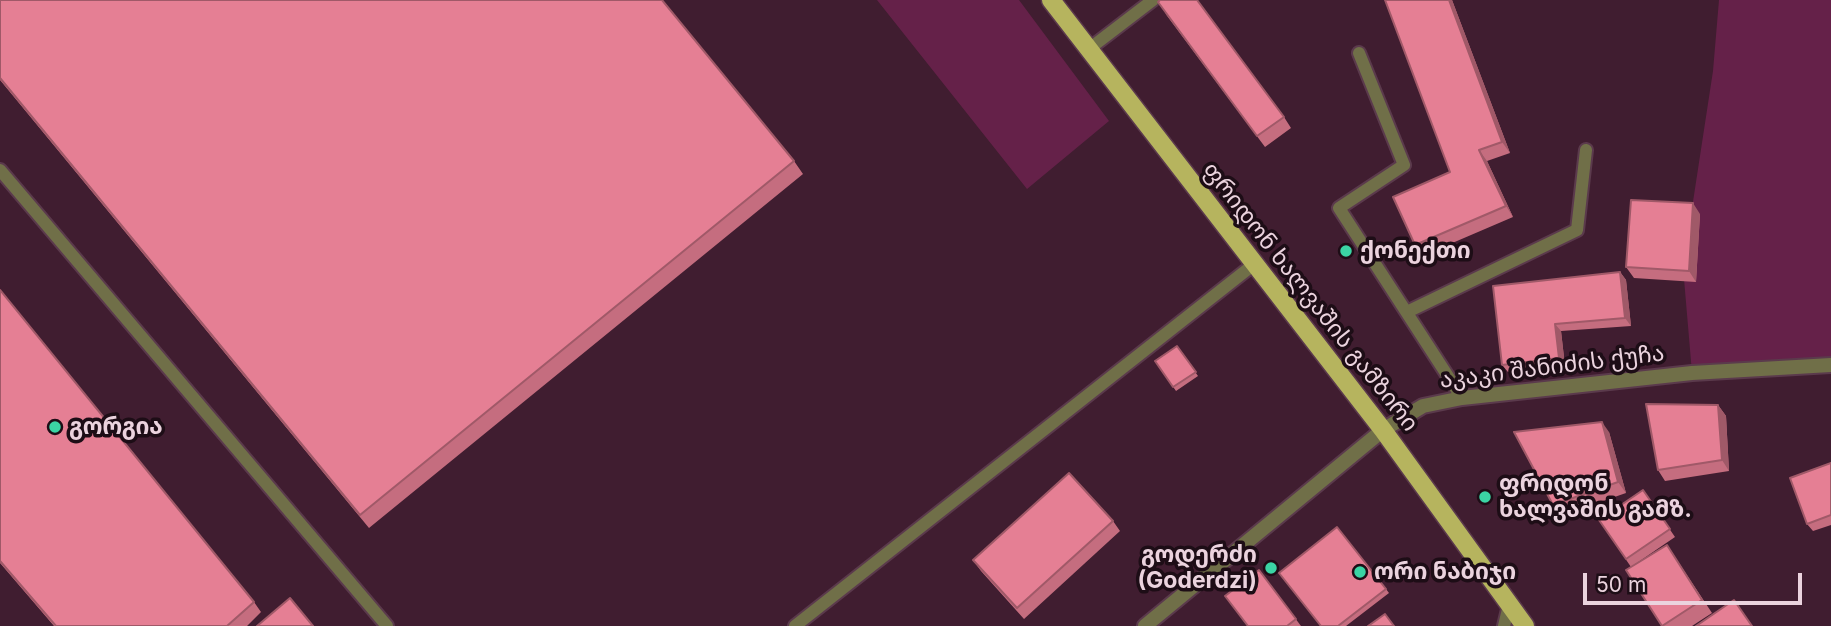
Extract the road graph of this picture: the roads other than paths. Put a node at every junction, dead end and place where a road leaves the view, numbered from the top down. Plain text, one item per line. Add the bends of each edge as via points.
1 (1051, 0) edge
2 (1153, 0) edge
3 (1089, 50) junction
4 (1359, 53) dead end
5 (1586, 150) dead end
6 (0, 170) edge
7 (1253, 265) junction
8 (1407, 312) junction
9 (1831, 365) edge
10 (1462, 398) junction
11 (1383, 430) junction
12 (1509, 605) junction
13 (387, 626) edge
14 (795, 626) edge
15 (1145, 626) edge
16 (1504, 626) edge
17 (1525, 626) edge

1 - 3 main road, ფრიდონ ხალვაშის გამზირი
2 - 3 lane
3 - 7 main road, ფრიდონ ხალვაშის გამზირი
4 - 8 lane via 1404,165 1339,208
5 - 8 lane via 1577,230
6 - 13 lane
7 - 11 main road, ფრიდონ ხალვაშის გამზირი
7 - 14 lane
8 - 10 lane
9 - 10 street, აკაკი შანიძის ქუჩა via 1692,373
10 - 11 street, აკაკი შანიძის ქუჩა via 1423,405
11 - 12 main road, ფრიდონ ხალვაშის გამზირი
11 - 15 street, აკაკი შანიძის ქუჩა
12 - 16 lane
12 - 17 main road, ფრიდონ ხალვაშის გამზირი

